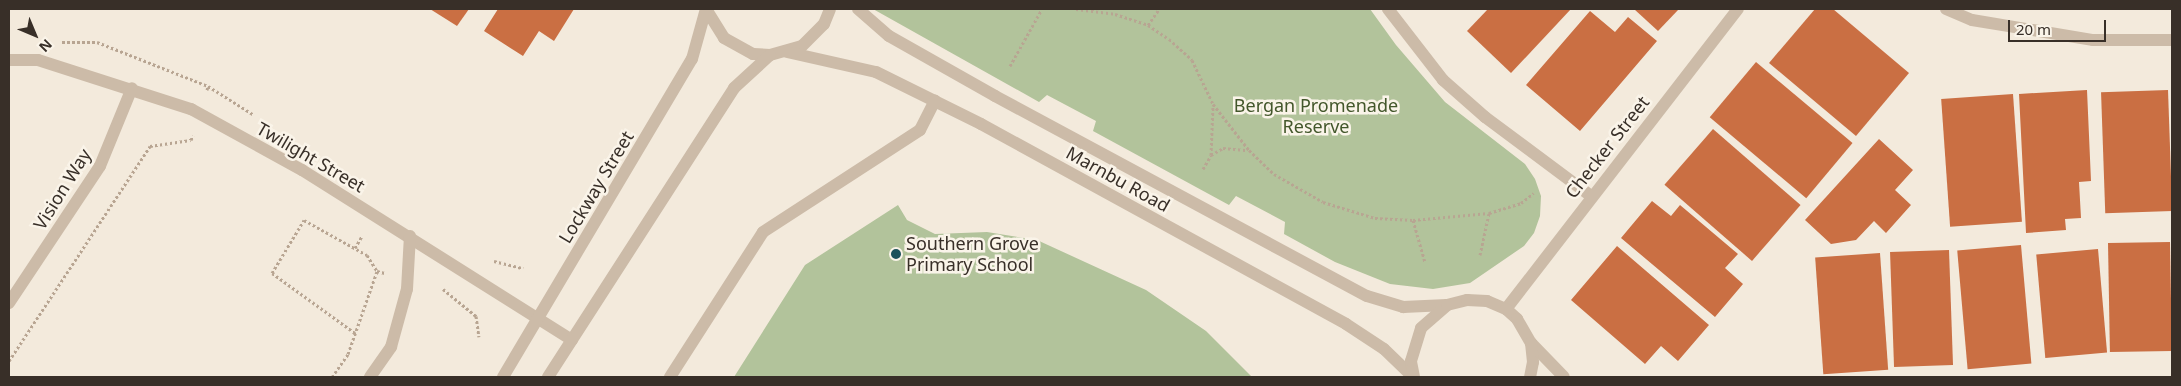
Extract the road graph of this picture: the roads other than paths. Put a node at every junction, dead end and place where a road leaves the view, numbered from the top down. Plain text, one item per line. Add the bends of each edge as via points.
1 (706, 9) edge
2 (830, 9) edge
3 (858, 9) edge
4 (1388, 9) edge
5 (1738, 9) edge
6 (1946, 9) edge
7 (2172, 40) edge
8 (787, 52) junction
9 (770, 55) junction
10 (9, 60) edge
11 (132, 88) junction
12 (935, 101) junction
13 (1591, 196) junction
14 (410, 236) junction
15 (9, 303) edge
16 (1447, 305) junction
17 (1506, 309) junction
18 (538, 319) junction
19 (572, 340) junction
20 (1531, 343) junction
21 (370, 377) edge
22 (503, 377) edge
23 (548, 377) edge
24 (670, 377) edge
25 (1413, 377) edge
26 (1530, 377) edge
27 (1564, 377) edge

1 - 9 street via 713,25 730,42 753,54
1 - 18 street, Lockway Street via 692,59
2 - 8 street via 814,36
3 - 16 street, Marnbu Road via 889,36 995,96 1367,296 1403,307
4 - 13 street via 1443,80 1485,117
5 - 13 street, Checker Street
6 - 7 street via 1972,20 2093,40
8 - 9 street
8 - 12 street, Marnbu Road via 876,72
9 - 19 street via 734,88
10 - 11 street, Twilight Street via 38,60
11 - 14 street, Twilight Street via 200,113
11 - 15 street, Vision Way via 100,166
12 - 24 street via 920,130 763,232
12 - 25 street, Marnbu Road via 1346,324 1384,348
13 - 17 street, Checker Street
14 - 18 street, Twilight Street
14 - 21 street via 407,288 391,347
16 - 17 street, Marnbu Road via 1474,300
16 - 25 street via 1421,328 1411,361
17 - 20 street via 1525,330
18 - 19 street, Twilight Street
18 - 22 street, Lockway Street
19 - 23 street
20 - 26 street via 1534,362
20 - 27 street

